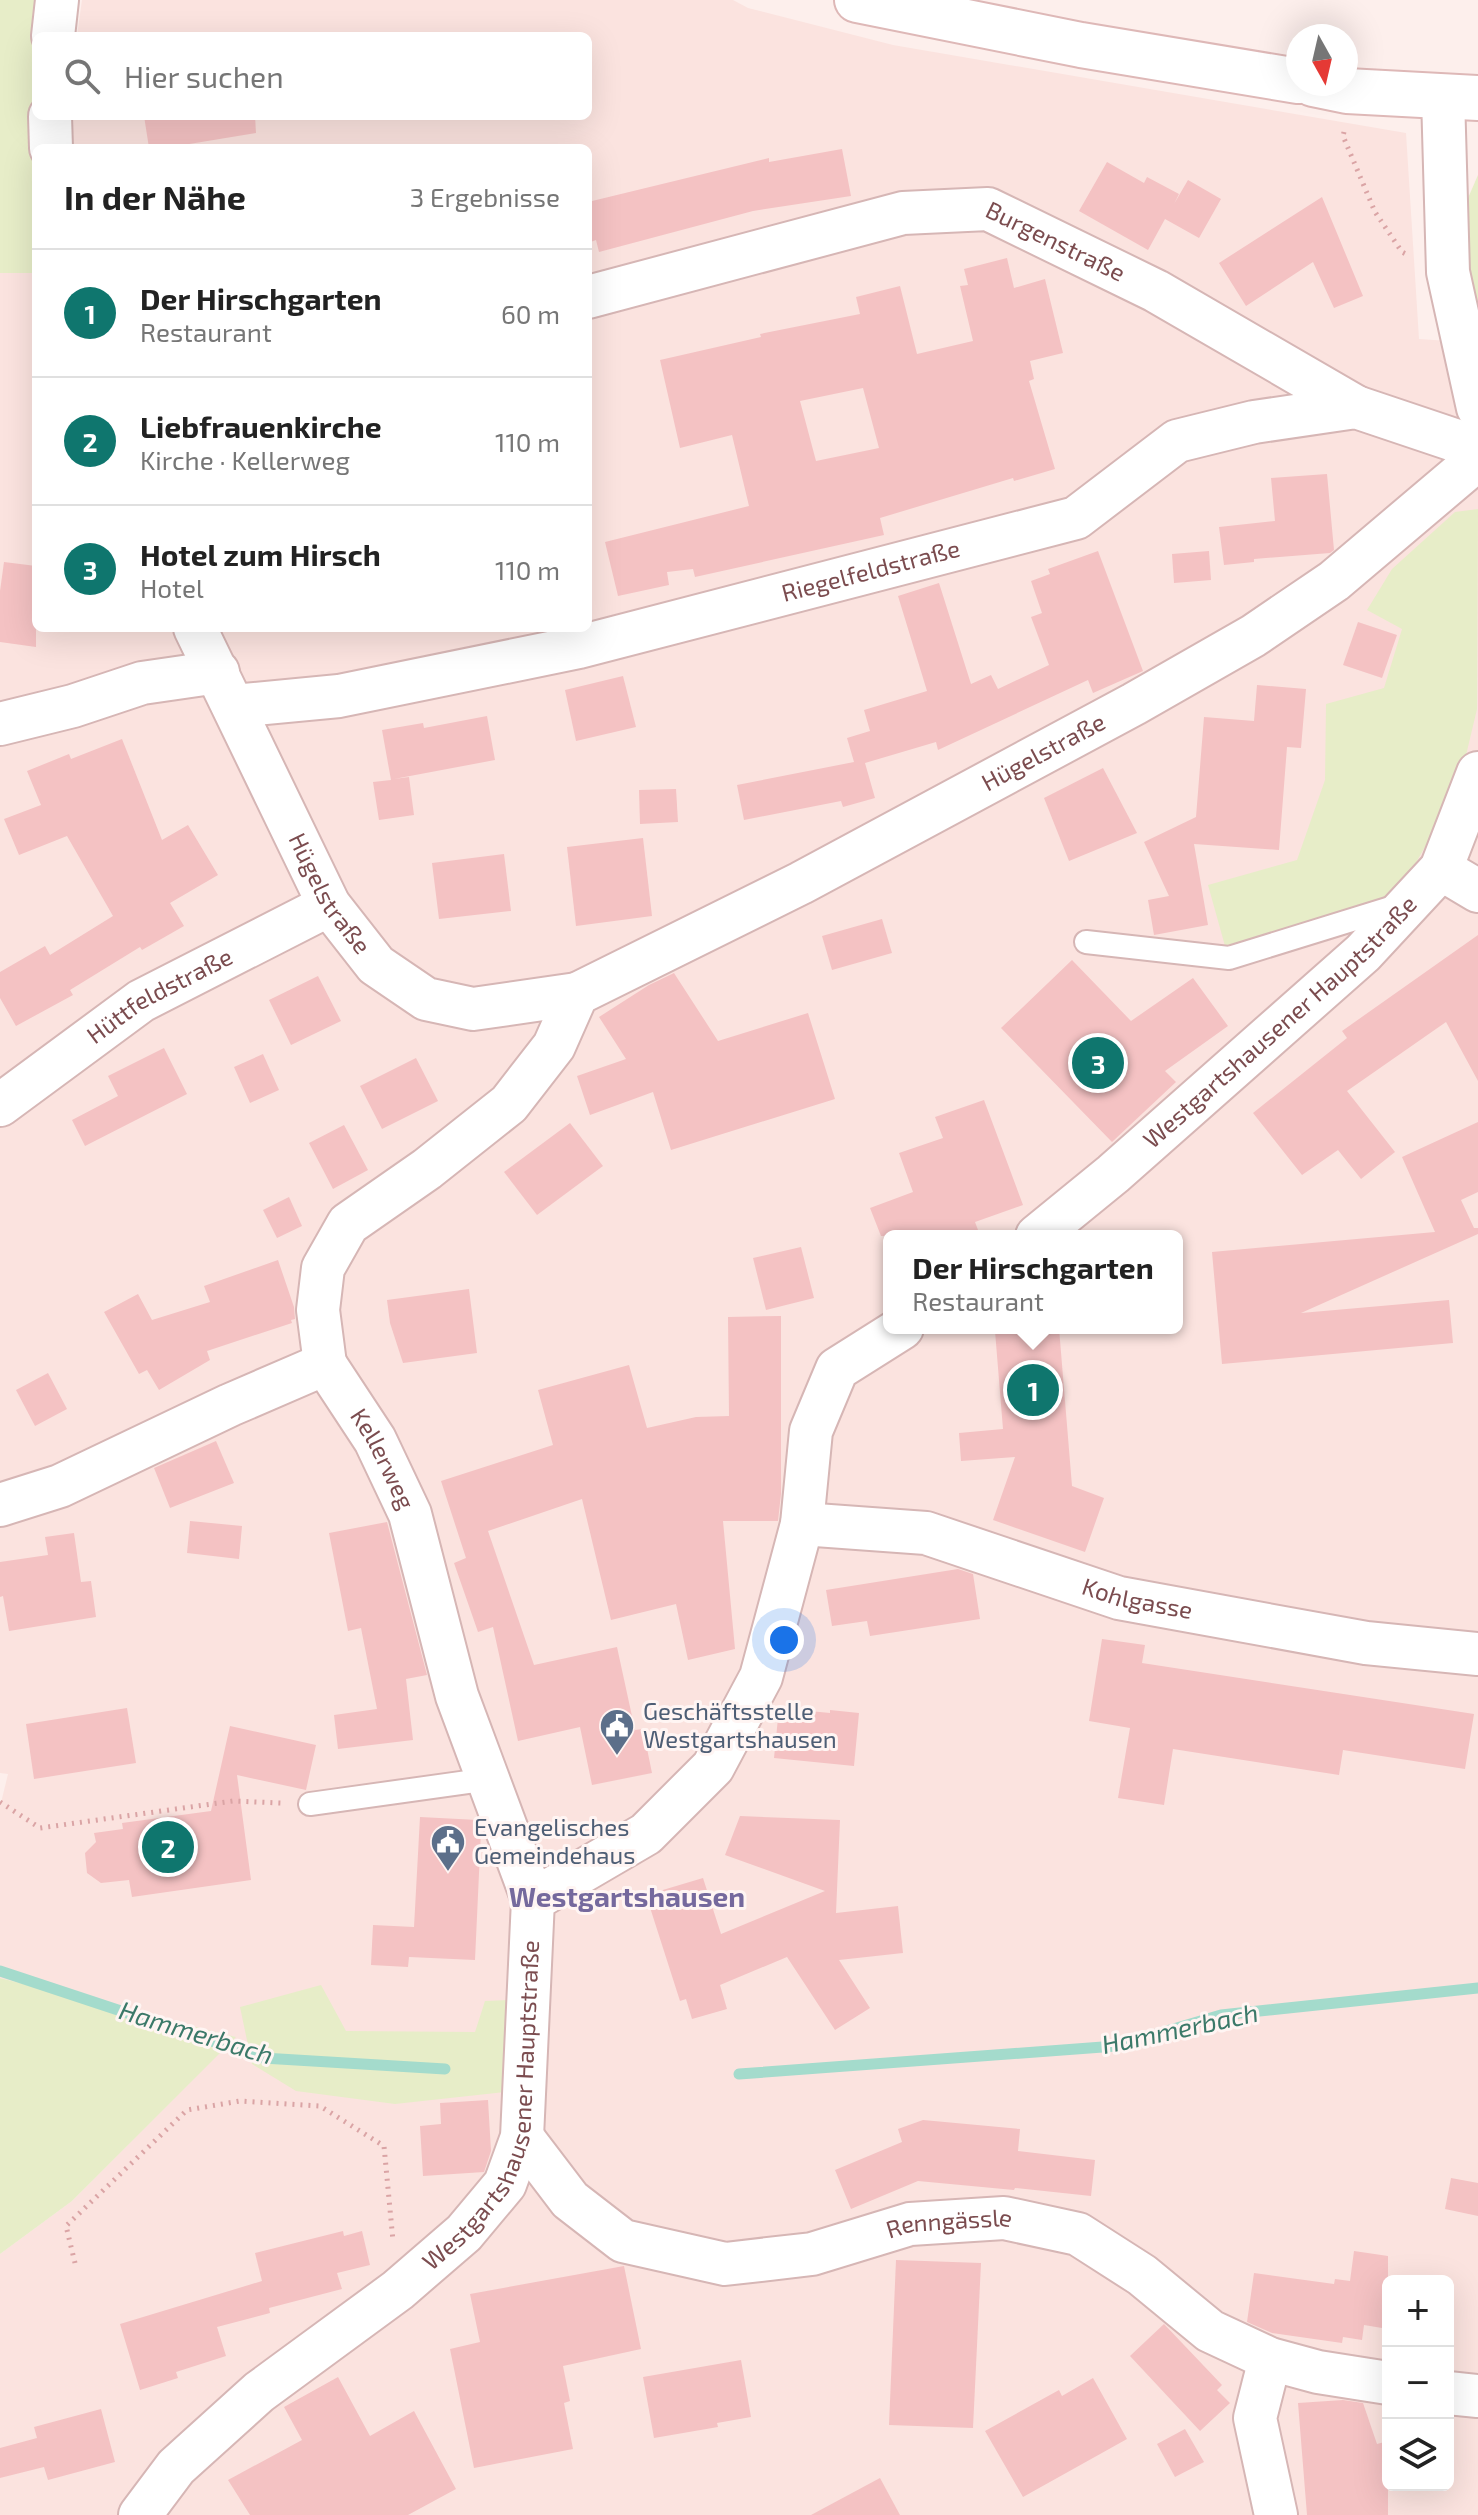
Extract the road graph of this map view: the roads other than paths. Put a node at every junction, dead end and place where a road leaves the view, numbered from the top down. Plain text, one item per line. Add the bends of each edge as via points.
1 (57, 0) edge
2 (857, 0) edge
3 (53, 32) edge
4 (1286, 79) edge
5 (1358, 89) edge
6 (1460, 97) edge
7 (50, 120) edge
8 (51, 144) edge
9 (592, 296) edge
10 (1476, 389) edge
11 (1356, 407) junction
12 (1478, 448) edge
13 (1478, 459) edge
14 (197, 632) edge
15 (226, 689) junction
16 (0, 724) edge
17 (1478, 773) edge
18 (1441, 869) junction
19 (1478, 891) edge
20 (1412, 901) junction
21 (329, 905) junction
22 (1086, 942) dead end
23 (577, 994) junction
24 (0, 1105) edge
25 (1044, 1230) edge
26 (892, 1334) edge
27 (325, 1364) junction
28 (0, 1505) edge
29 (802, 1524) junction
30 (1478, 1654) edge
31 (489, 1779) junction
32 (310, 1804) road end
33 (533, 1900) junction
34 (522, 2137) junction
35 (1270, 2359) junction
36 (1382, 2382) edge
37 (1454, 2394) edge
38 (1478, 2396) edge
39 (140, 2515) edge
40 (1276, 2515) edge

1 - 3 street
2 - 4 main road
5 - 6 main road
6 - 10 street via 1448,272
7 - 8 street
9 - 11 street, Burgenstraße via 903,213 988,209 1156,291
11 - 12 street, Riegelfeldstraße
11 - 15 street, Riegelfeldstraße via 1254,422 1177,441 1076,518 579,647 339,696
13 - 23 street, Hügelstraße via 1334,581 1253,636 801,883
14 - 15 street, Hügelstraße
15 - 16 street via 142,683
15 - 21 street, Hügelstraße
17 - 18 street, Westgartshausener Hauptstraße
18 - 19 street
18 - 20 street, Westgartshausener Hauptstraße
20 - 22 lane via 1229,958
20 - 25 street, Westgartshausener Hauptstraße via 1363,953
21 - 23 street, Hügelstraße via 376,965 426,999 473,1009
21 - 24 street, Hüttfeldstraße via 141,1001
23 - 27 street via 554,1046 509,1104 348,1224 323,1268 318,1310
26 - 29 street, Westgartshausener Hauptstraße via 837,1369 811,1431
27 - 28 street via 60,1486
27 - 31 street, Kellerweg via 375,1440 410,1514 457,1696
29 - 30 street, Kohlgasse via 926,1533 1119,1598 1366,1643
29 - 33 street, Westgartshausener Hauptstraße via 761,1677 713,1767 646,1834
31 - 32 lane
31 - 33 street, Kellerweg
33 - 34 street, Westgartshausener Hauptstraße
34 - 35 street, Renngässle via 570,2200 623,2241 725,2264 812,2254 910,2224 1004,2218 1078,2234 1142,2275 1210,2331
34 - 39 street, Westgartshausener Hauptstraße via 505,2184 464,2233 398,2290 259,2392 176,2467
35 - 36 street, Renngässle
35 - 40 street via 1255,2418
37 - 38 street

